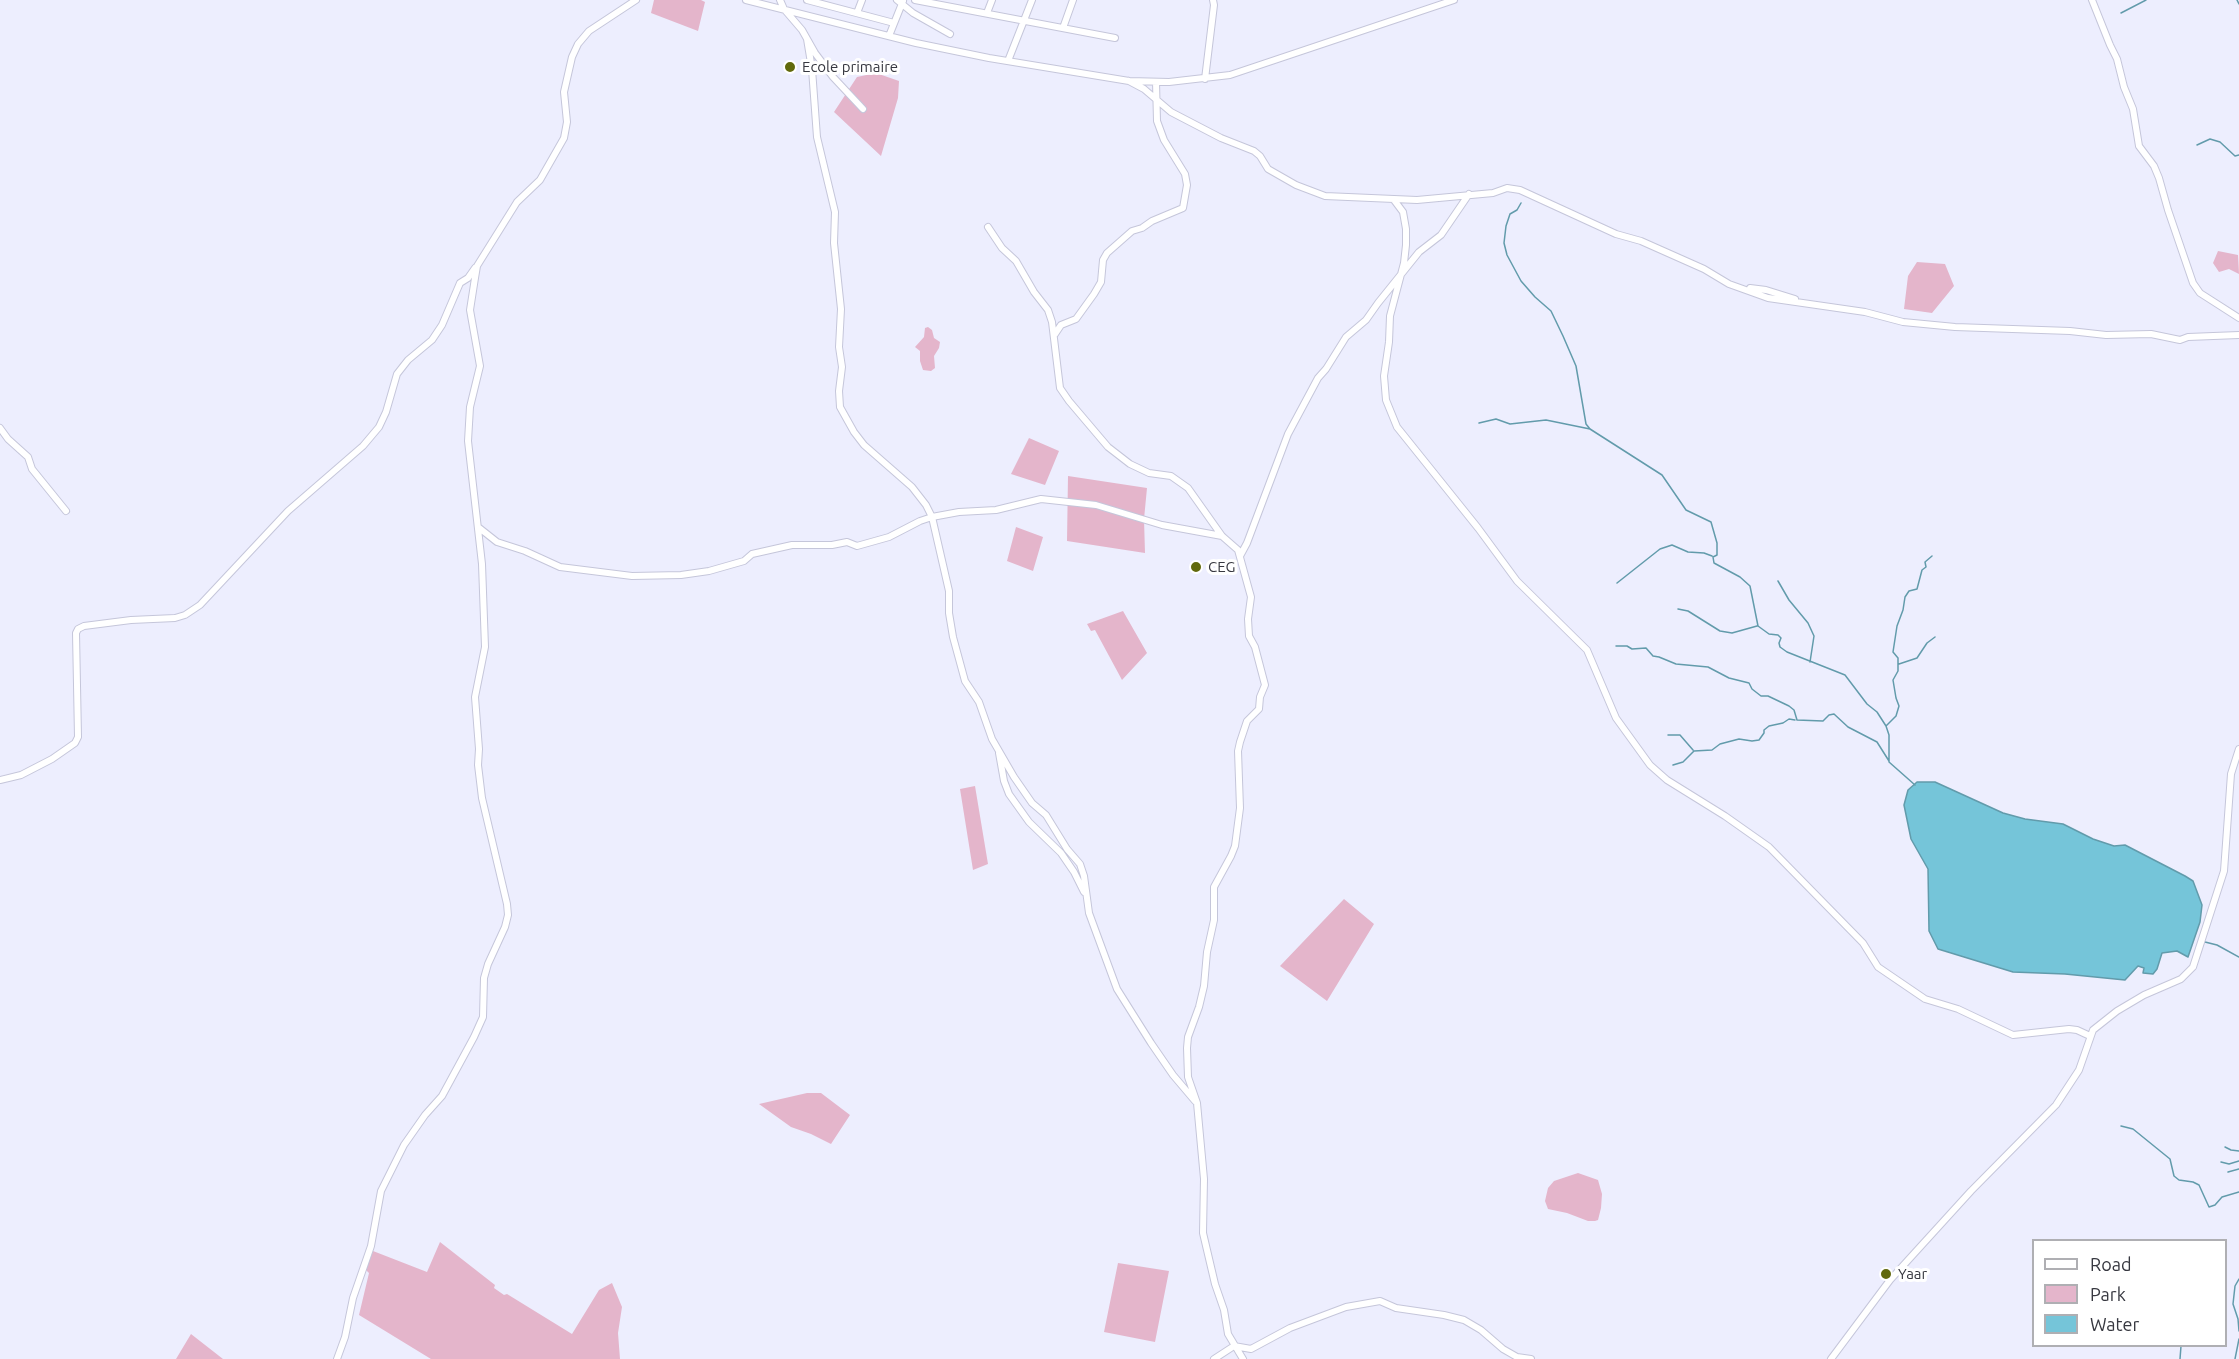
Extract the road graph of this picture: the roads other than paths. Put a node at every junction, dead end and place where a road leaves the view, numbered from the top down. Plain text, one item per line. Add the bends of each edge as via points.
1 (636, 0) edge
2 (746, 0) edge
3 (807, 0) edge
4 (862, 0) edge
5 (915, 0) edge
6 (992, 0) edge
7 (1032, 0) edge
8 (1073, 0) edge
9 (1213, 0) edge
10 (1454, 0) edge
11 (2092, 0) edge
12 (901, 1) edge
13 (777, 2) edge
14 (784, 9) junction
15 (857, 13) junction
16 (987, 14) junction
17 (1024, 21) junction
18 (894, 23) junction
19 (1063, 28) junction
20 (950, 34) dead end
21 (889, 36) junction
22 (1115, 38) dead end
23 (807, 39) junction
24 (1008, 61) junction
25 (1204, 79) junction
26 (1129, 81) junction
27 (1156, 82) junction
28 (1158, 101) junction
29 (863, 109) dead end
30 (1469, 194) junction
31 (1394, 200) junction
32 (988, 227) dead end
33 (477, 266) junction
34 (1400, 278) junction
35 (2239, 318) edge
36 (2239, 335) edge
37 (1054, 336) junction
38 (0, 428) edge
39 (66, 511) dead end
40 (932, 518) junction
41 (478, 526) junction
42 (1222, 536) junction
43 (1239, 556) junction
44 (2239, 749) edge
45 (999, 750) junction
46 (0, 780) edge
47 (1085, 896) junction
48 (2090, 1036) junction
49 (1197, 1103) junction
50 (1233, 1346) junction
51 (337, 1359) edge
52 (1214, 1359) edge
53 (1243, 1359) edge
54 (1531, 1359) edge
55 (1831, 1359) edge

1 - 33 street via 589,31 578,44 564,92 564,138 540,180 517,202
2 - 13 street
3 - 15 street
4 - 15 street
5 - 16 street
6 - 16 street
7 - 17 street
8 - 19 street
9 - 25 street
10 - 25 street via 1230,75
11 - 35 street via 2117,58 2133,109 2139,146 2159,178 2193,283 2200,294
12 - 18 street
12 - 20 street
13 - 14 street
14 - 21 street
14 - 23 street
15 - 18 street
16 - 17 street
17 - 19 street
17 - 24 street
18 - 21 street
19 - 22 street
21 - 24 street
23 - 29 street via 833,77
23 - 40 street via 817,137 835,212 841,309 840,407 864,445 912,487
24 - 26 street
25 - 27 street
26 - 27 street
26 - 28 street
27 - 28 street
28 - 31 street via 1171,112 1254,151 1268,169 1296,185 1325,196
28 - 37 street via 1157,121 1164,140 1185,174 1183,208 1132,231 1107,253 1101,282 1094,294 1076,319 1061,325
30 - 31 street
30 - 34 street via 1442,235 1419,252
30 - 36 street via 1507,188 1520,190 1768,298 1865,312 1903,322 1955,327 2151,334 2180,340 2188,336
31 - 34 street via 1403,212 1406,229
32 - 37 street via 1048,310
33 - 41 street via 470,310 480,366 470,407 468,441
33 - 46 street via 460,283 432,340 397,374 379,427 363,446 294,505 200,605 175,618 78,629 75,743 21,776
34 - 43 street via 1366,320 1346,337 1317,378 1288,434
34 - 48 street via 1390,316 1384,376 1386,400 1397,427 1517,581 1587,650 1616,718 1650,765 1769,847 1863,943 1878,967 1925,999 1958,1009 2013,1035 2069,1029
37 - 42 street via 1060,388 1092,430 1130,464 1149,473 1171,476 1188,488
38 - 39 street via 28,457 32,469
40 - 41 street via 920,520 890,537 856,546 792,545 752,554 744,561 718,569 645,576 560,567 497,542
40 - 42 street via 996,510 1041,499 1059,500 1096,505 1162,525
40 - 45 street via 949,591 957,655 965,681 979,702
41 - 51 street via 485,647 475,697 478,765 507,904 505,927 484,978 483,1017 474,1037 442,1096 404,1145 381,1191 371,1246
42 - 43 street via 1238,550
43 - 49 street via 1251,597 1249,636 1265,685 1259,709 1247,721 1240,742 1240,808 1235,846 1214,887 1214,920 1204,986 1188,1037 1188,1077
44 - 48 street via 2231,774 2224,872 2193,967 2181,979 2117,1011
45 - 47 street via 1032,803 1046,815 1080,864
45 - 47 street via 1009,794 1029,822 1060,853
47 - 49 street via 1117,989 1173,1075
48 - 55 street via 2079,1070 2056,1105 1890,1280
49 - 50 street via 1204,1179 1203,1233
50 - 52 street
50 - 53 street
50 - 54 street via 1251,1350 1290,1328 1346,1307 1380,1301 1396,1308 1464,1320 1503,1349

